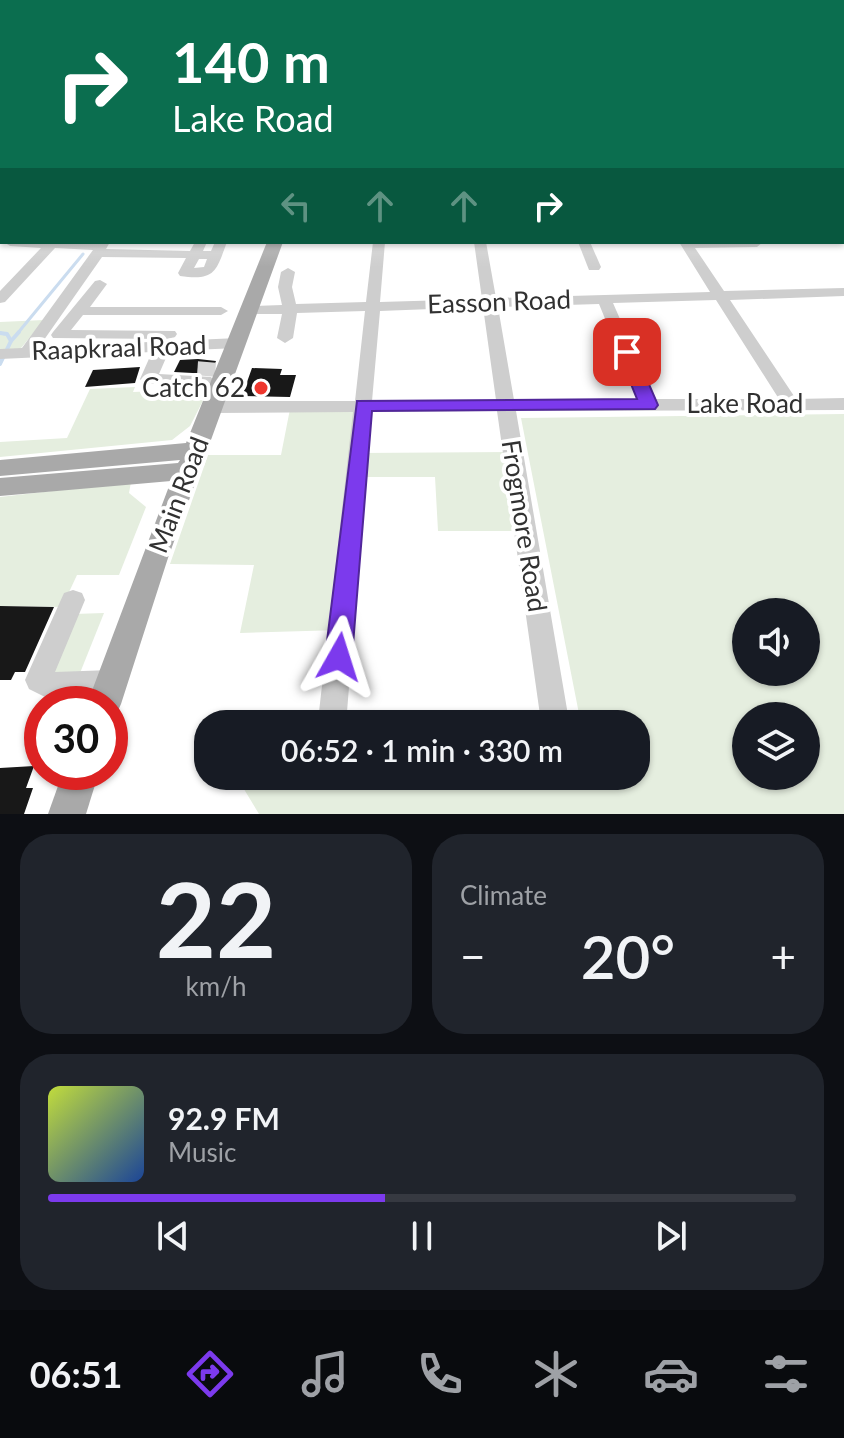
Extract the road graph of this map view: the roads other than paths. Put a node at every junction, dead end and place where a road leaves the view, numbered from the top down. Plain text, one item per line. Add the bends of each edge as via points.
1 (30, 244) edge
2 (150, 244) edge
3 (174, 244) edge
4 (200, 244) edge
5 (274, 244) edge
6 (379, 244) edge
7 (480, 244) edge
8 (585, 244) edge
9 (686, 244) edge
10 (50, 246) junction
11 (101, 247) edge
12 (218, 248) edge
13 (143, 255) junction
14 (167, 255) junction
15 (193, 255) junction
16 (594, 267) dead end
17 (288, 272) dead end
18 (0, 281) edge
19 (17, 281) junction
20 (100, 284) dead end
21 (837, 292) edge
22 (718, 296) junction
23 (0, 299) edge
24 (604, 299) junction
25 (489, 302) junction
26 (78, 304) junction
27 (372, 305) junction
28 (844, 307) edge
29 (290, 308) junction
30 (250, 310) junction
31 (221, 311) dead end
32 (285, 338) dead end
33 (167, 340) junction
34 (238, 343) junction
35 (216, 344) junction
36 (15, 353) edge
37 (210, 375) junction
38 (791, 404) junction
39 (844, 404) edge
40 (363, 405) junction
41 (505, 405) junction
42 (649, 405) junction
43 (213, 407) junction
44 (192, 460) junction
45 (0, 468) edge
46 (0, 487) edge
47 (73, 600) dead end
48 (55, 686) edge
49 (111, 686) edge
50 (333, 710) edge
51 (553, 710) edge
52 (75, 790) edge
53 (67, 814) edge

1 - 10 street
2 - 13 street
3 - 14 street
4 - 15 street
5 - 30 main road, Main Road
6 - 27 street
7 - 25 street, Frogmore Road
8 - 16 street
9 - 22 street
10 - 11 street
10 - 19 street
11 - 13 street
11 - 26 street
12 - 15 street
12 - 15 street via 207,273 185,273
13 - 14 street
14 - 15 street
17 - 29 street
18 - 19 street
19 - 23 street
20 - 26 street
21 - 22 street, Easson Road
21 - 28 street
22 - 24 street, Easson Road
22 - 38 street
24 - 25 street, Easson Road
24 - 42 street
25 - 27 street, Easson Road
25 - 41 street, Frogmore Road
26 - 31 street
26 - 33 street via 61,336
26 - 36 street
27 - 29 street, Easson Road
27 - 40 street
29 - 30 street, Easson Road
29 - 32 street
30 - 34 main road, Main Road
33 - 35 street, Raapkraal Road
33 - 36 street, Raapkraal Road
33 - 37 street via 149,379
34 - 35 street, Raapkraal Road
34 - 37 main road, Main Road
35 - 37 street
37 - 43 main road, Main Road
38 - 39 street, Lake Road
38 - 42 street, Lake Road
40 - 41 street, Lake Road
40 - 43 street, Lake Road
40 - 50 street
41 - 42 street, Lake Road
41 - 51 street, Frogmore Road
43 - 44 main road, Main Road
44 - 45 main road
44 - 46 main road
44 - 49 main road, Main Road
47 - 48 street via 38,680
52 - 53 main road

